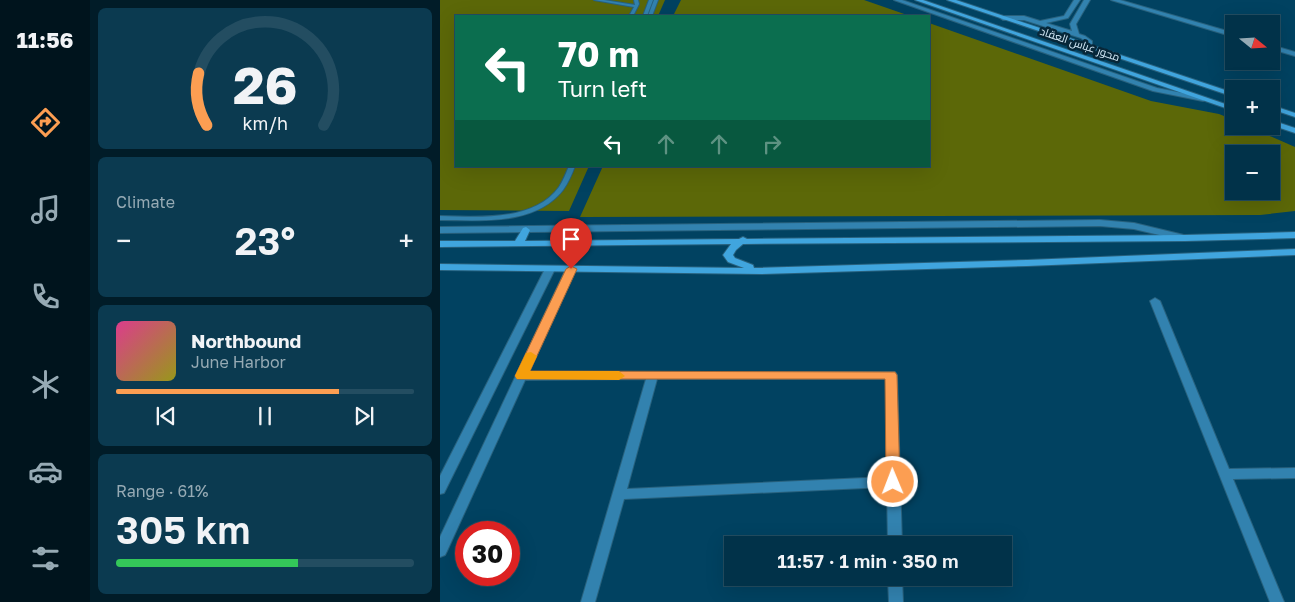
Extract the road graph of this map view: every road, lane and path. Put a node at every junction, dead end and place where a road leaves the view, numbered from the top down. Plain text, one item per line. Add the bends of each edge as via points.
1 (596, 0) edge
2 (636, 0) edge
3 (651, 0) edge
4 (656, 0) edge
5 (897, 0) edge
6 (918, 0) edge
7 (950, 0) edge
8 (1114, 0) edge
9 (1075, 4) edge
10 (1084, 5) edge
11 (636, 6) junction
12 (937, 6) junction
13 (632, 15) edge
14 (645, 15) edge
15 (650, 15) edge
16 (943, 16) junction
17 (1003, 18) junction
18 (1038, 23) junction
19 (1225, 32) edge
20 (1076, 35) junction
21 (1090, 47) junction
22 (1280, 49) edge
23 (1295, 54) edge
24 (1225, 92) edge
25 (1203, 99) junction
26 (1225, 106) edge
27 (1280, 110) edge
28 (1295, 115) edge
29 (1280, 125) edge
30 (1295, 130) edge
31 (572, 167) edge
32 (440, 218) edge
33 (440, 230) edge
34 (526, 230) junction
35 (1295, 235) edge
36 (1184, 238) junction
37 (743, 240) junction
38 (440, 244) edge
39 (518, 244) junction
40 (1295, 252) edge
41 (440, 267) edge
42 (550, 269) junction
43 (571, 269) junction
44 (761, 270) junction
45 (1155, 301) dead end
46 (522, 376) junction
47 (653, 376) junction
48 (1295, 472) edge
49 (1225, 474) junction
50 (893, 482) junction
51 (440, 489) edge
52 (619, 494) junction
53 (894, 536) edge
54 (440, 551) edge
55 (895, 586) edge
56 (588, 602) edge
57 (896, 602) edge
58 (1278, 602) edge

1 - 11 lane
2 - 11 lane
3 - 14 lane
4 - 15 lane
5 - 16 street
6 - 12 main road, محور عباس العقاد
7 - 17 main road, محور عباس العقاد
8 - 19 street
9 - 10 street
9 - 10 street
9 - 18 street via 1063,18
10 - 20 street via 1073,24
11 - 13 lane
12 - 16 main road
12 - 25 main road, محور عباس العقاد
16 - 25 street via 1155,90
17 - 18 street via 1018,17
17 - 21 main road, محور عباس العقاد
18 - 20 street
20 - 21 street via 1087,39
21 - 24 main road, محور عباس العقاد
22 - 23 street
25 - 26 main road, محور عباس العقاد
27 - 28 main road
29 - 30 main road
31 - 32 lane via 556,194 530,209 491,218
33 - 34 street
34 - 36 street via 1100,223 1134,226
34 - 39 main road
35 - 36 main road
36 - 37 main road
37 - 39 main road
37 - 44 main road via 729,251 728,258
38 - 39 main road
40 - 44 main road
41 - 42 main road
42 - 43 main road
42 - 51 street
43 - 44 main road
43 - 46 street
45 - 49 street
46 - 47 street
46 - 54 street
47 - 50 street via 891,375
47 - 52 street
48 - 49 street
49 - 58 street
50 - 52 street
50 - 53 street
52 - 56 street
55 - 57 street

